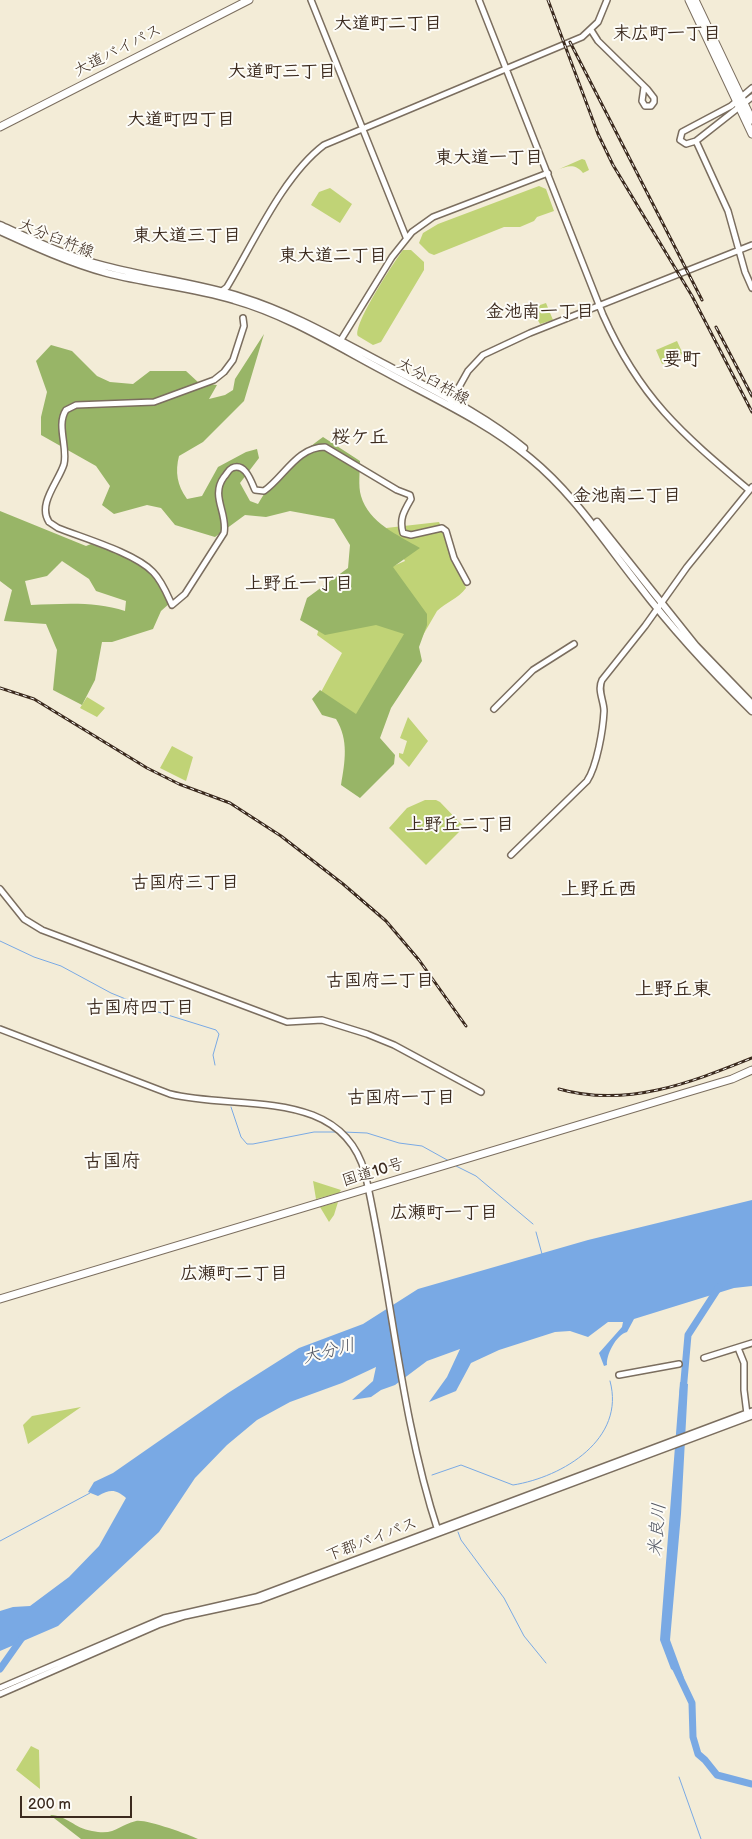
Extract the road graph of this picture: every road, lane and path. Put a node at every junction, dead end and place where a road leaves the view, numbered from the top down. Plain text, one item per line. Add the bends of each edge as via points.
1 (239, 0) edge
2 (249, 0) edge
3 (311, 0) edge
4 (479, 0) edge
5 (607, 0) edge
6 (689, 0) edge
7 (695, 0) edge
8 (591, 30) junction
9 (506, 69) junction
10 (644, 87) dead end
11 (752, 88) edge
12 (752, 97) edge
13 (740, 102) junction
14 (752, 120) edge
15 (0, 123) edge
16 (0, 128) edge
17 (362, 128) junction
18 (752, 134) edge
19 (696, 141) junction
20 (548, 173) junction
21 (0, 225) edge
22 (0, 231) edge
23 (406, 237) junction
24 (752, 245) edge
25 (740, 250) junction
26 (752, 288) edge
27 (222, 291) junction
28 (601, 307) junction
29 (243, 318) dead end
30 (339, 344) junction
31 (450, 403) junction
32 (751, 488) edge
33 (467, 582) dead end
34 (659, 606) junction
35 (574, 644) dead end
36 (752, 704) edge
37 (494, 709) dead end
38 (752, 711) edge
39 (511, 855) dead end
40 (0, 890) edge
41 (0, 1028) edge
42 (752, 1070) edge
43 (481, 1092) dead end
44 (368, 1188) junction
45 (0, 1299) edge
46 (752, 1343) edge
47 (738, 1348) junction
48 (704, 1358) dead end
49 (679, 1364) dead end
50 (619, 1375) dead end
51 (750, 1414) edge
52 (438, 1531) junction
53 (2, 1691) edge

1 - 15 highway, 大道バイパス
2 - 16 highway, 大道バイパス
3 - 17 street
4 - 9 street
5 - 8 street via 603,13
6 - 13 highway
7 - 13 highway
8 - 9 street via 573,42
8 - 10 street
9 - 17 street
9 - 20 street
11 - 13 street
12 - 13 street
13 - 14 highway
13 - 18 highway
13 - 19 street
13 - 19 street via 680,133 680,140 684,143
17 - 23 street
17 - 27 street via 324,145 298,170
19 - 25 street via 723,197
20 - 23 street via 433,217
20 - 28 street
21 - 27 main road, 大分臼杵線 via 61,253 115,269
22 - 30 main road, 大分臼杵線 via 55,256 109,273 241,302
23 - 30 street
24 - 25 street
25 - 26 street
25 - 28 street
27 - 30 main road, 大分臼杵線 via 274,308
28 - 31 street via 530,333 483,355 468,371
28 - 32 street via 611,334 630,368 661,411 706,455
29 - 33 street via 244,326 233,360 214,380 154,402 76,405 66,410 62,421 66,448 64,462 46,508 50,522 133,558 148,568 159,580 172,605 185,594 224,533 218,489 229,470 235,467 244,470 256,490 262,491 302,455 325,446 410,495 400,524 403,533 411,535 442,528 446,530 454,558
30 - 31 main road, 大分臼杵線
31 - 34 main road, 大分臼杵線 via 504,432 554,473 588,510
32 - 34 street
34 - 36 main road, 大分臼杵線
34 - 38 main road, 大分臼杵線 via 708,668
34 - 39 street via 601,682 604,715 589,778
35 - 37 street via 533,670
40 - 43 street via 24,919 42,930 287,1022 322,1020 374,1037
41 - 44 street via 163,1092 193,1098 253,1102 318,1117 341,1132 361,1160
42 - 44 highway, 国道10号 via 732,1079
44 - 45 highway, 国道10号
44 - 52 street via 410,1424
46 - 47 street
47 - 48 street
47 - 51 street via 744,1363 744,1390
49 - 50 street
51 - 52 street
52 - 53 street via 260,1600 158,1625

